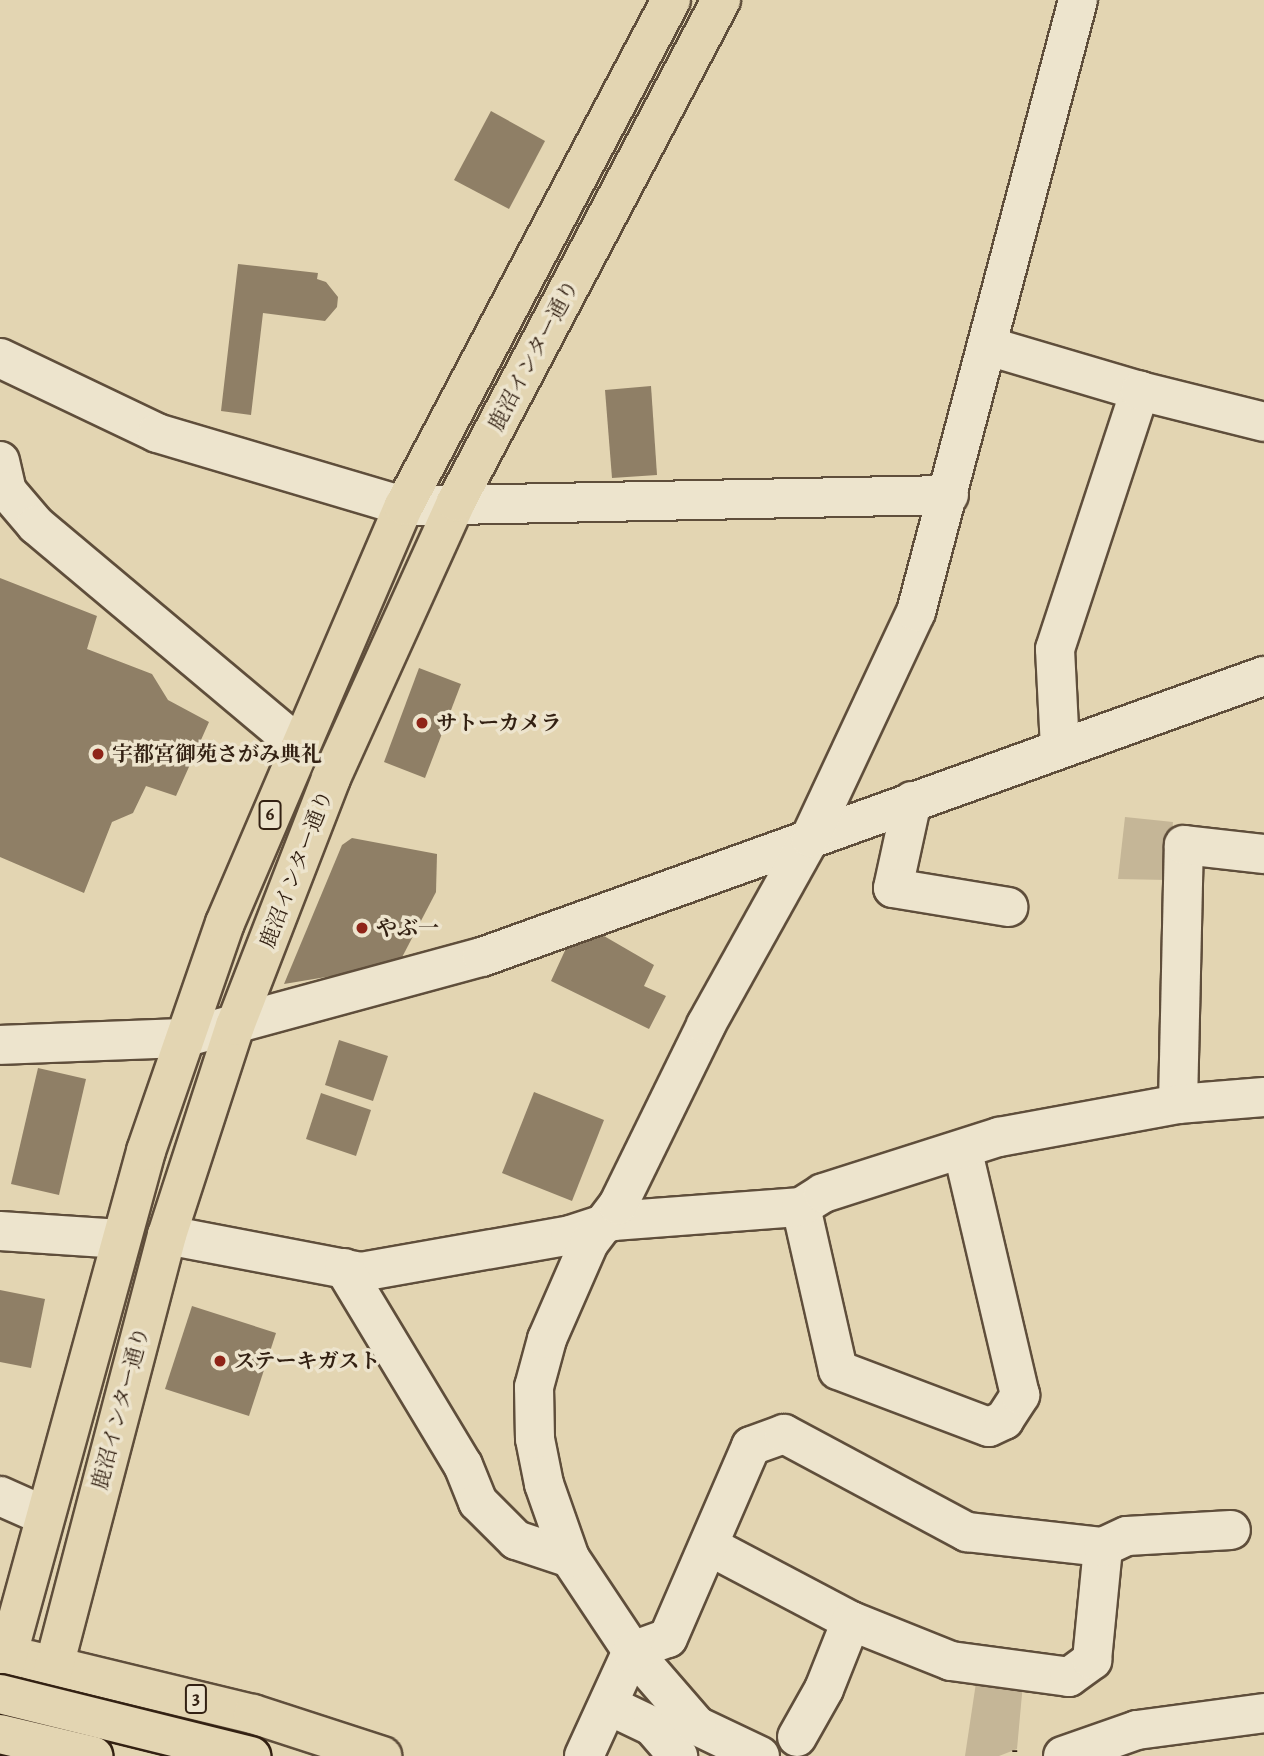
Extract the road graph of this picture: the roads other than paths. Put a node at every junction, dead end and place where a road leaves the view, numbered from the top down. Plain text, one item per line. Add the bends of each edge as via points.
1 (671, 0) edge
2 (721, 0) edge
3 (1078, 0) edge
4 (988, 346) junction
5 (0, 358) edge
6 (1140, 391) junction
7 (1264, 422) edge
8 (0, 461) edge
9 (948, 495) junction
10 (456, 502) junction
11 (404, 506) junction
12 (1262, 669) edge
13 (299, 746) junction
14 (1060, 748) junction
15 (912, 801) junction
16 (810, 838) junction
17 (1264, 854) edge
18 (1009, 907) dead end
19 (235, 1026) junction
20 (183, 1038) junction
21 (0, 1045) edge
22 (1264, 1097) edge
23 (1178, 1104) junction
24 (963, 1152) junction
25 (801, 1207) junction
26 (604, 1224) junction
27 (0, 1231) edge
28 (167, 1235) junction
29 (121, 1238) junction
30 (344, 1268) junction
31 (0, 1496) edge
32 (45, 1517) junction
33 (1231, 1530) dead end
34 (709, 1546) junction
35 (1104, 1547) junction
36 (570, 1558) junction
37 (851, 1621) junction
38 (632, 1651) junction
39 (2, 1664) edge
40 (52, 1666) junction
41 (0, 1694) edge
42 (610, 1706) junction
43 (1264, 1713) edge
44 (0, 1734) edge
45 (797, 1737) dead end
46 (31, 1756) edge
47 (93, 1756) edge
48 (251, 1756) edge
49 (382, 1756) edge
50 (584, 1756) edge
51 (678, 1756) edge
52 (760, 1756) edge
53 (1063, 1756) edge

1 - 11 main road, 鹿沼インター通り / 6
2 - 10 main road, 鹿沼インター通り / 6
3 - 4 street
4 - 6 street
4 - 9 street
5 - 11 street via 157,433
6 - 7 street
6 - 14 street via 1055,649
8 - 13 street via 7,491 36,525
9 - 10 street
9 - 16 street via 916,612
10 - 11 street
10 - 19 main road, 鹿沼インター通り / 6 via 331,778
11 - 13 main road, 鹿沼インター通り / 6
12 - 14 street
13 - 20 main road, 鹿沼インター通り / 6
14 - 15 street
15 - 16 street
15 - 18 street via 892,888
16 - 19 street via 482,957
16 - 26 street via 706,1025 618,1205
17 - 23 street via 1184,845
19 - 20 street
19 - 28 main road, 鹿沼インター通り / 6
20 - 21 street
20 - 29 main road, 鹿沼インター通り / 6
22 - 23 street
23 - 24 street via 999,1137
24 - 25 street via 823,1193
24 - 25 street via 1020,1395 1004,1420 989,1427 838,1370
25 - 26 street
26 - 30 street via 570,1235 361,1272
26 - 36 street via 589,1243 547,1339 534,1387 535,1439 542,1473
27 - 29 street
28 - 30 street
28 - 40 main road, 鹿沼インター通り / 6
29 - 32 main road, 鹿沼インター通り / 6
30 - 36 street via 463,1465 478,1502 516,1540
31 - 32 street
32 - 39 main road, 鹿沼インター通り / 6
33 - 35 street via 1127,1536
34 - 35 street via 751,1446 784,1434 967,1532
34 - 37 street
34 - 38 street via 668,1638
35 - 37 street via 1092,1660 1069,1677 951,1661
36 - 38 street
37 - 45 street via 824,1689
38 - 42 street
38 - 52 street via 696,1726
39 - 40 main road, 3
40 - 46 main road, 鹿沼インター通り / 6
40 - 49 main road, 3 via 253,1714
41 - 48 main road, 3, bridge
42 - 50 street
42 - 51 street via 652,1726
43 - 53 street via 1137,1730
44 - 47 main road, bridge

